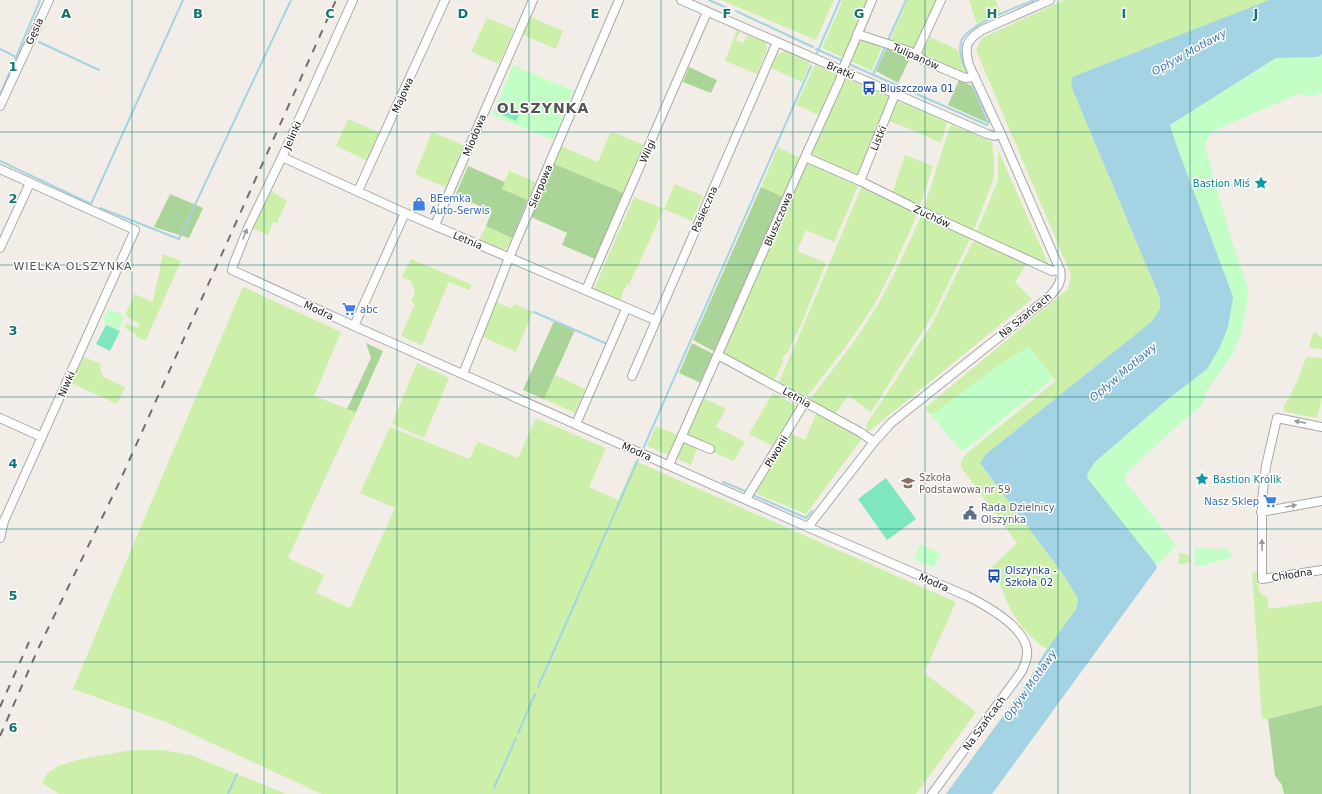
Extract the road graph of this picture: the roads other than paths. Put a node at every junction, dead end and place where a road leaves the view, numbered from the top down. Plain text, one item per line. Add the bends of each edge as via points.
1 (49, 0) edge
2 (353, 0) edge
3 (445, 0) edge
4 (533, 0) edge
5 (619, 0) edge
6 (681, 0) edge
7 (872, 0) edge
8 (941, 0) edge
9 (1050, 0) edge
10 (707, 12) junction
11 (857, 34) junction
12 (777, 42) junction
13 (916, 54) junction
14 (842, 71) junction
15 (975, 77) junction
16 (895, 94) junction
17 (0, 106) edge
18 (1001, 134) junction
19 (282, 157) junction
20 (805, 157) junction
21 (0, 170) edge
22 (860, 181) junction
23 (30, 183) junction
24 (358, 191) junction
25 (405, 213) junction
26 (435, 226) junction
27 (0, 248) edge
28 (510, 258) junction
29 (232, 270) joint
30 (1060, 270) junction
31 (586, 290) junction
32 (626, 309) junction
33 (655, 320) junction
34 (354, 326) junction
35 (718, 355) junction
36 (463, 374) junction
37 (632, 376) dead end
38 (805, 402) junction
39 (0, 418) edge
40 (576, 424) junction
41 (1322, 427) edge
42 (42, 437) junction
43 (682, 437) junction
44 (874, 442) junction
45 (710, 449) dead end
46 (669, 465) junction
47 (746, 499) junction
48 (1322, 501) edge
49 (1261, 512) junction
50 (808, 527) junction
51 (0, 538) edge
52 (1322, 570) edge
53 (1027, 650) joint
54 (932, 794) edge

1 - 17 street, Gęsia
2 - 19 street, Jelinki
3 - 24 street, Majowa
4 - 26 street, Miodowa
5 - 28 street, Sierpowa
6 - 10 street, Bratki
7 - 11 street, Bluszczowa
8 - 13 street
9 - 15 street via 972,36 966,56
10 - 12 street, Bratki
10 - 31 street, Wilgi
11 - 13 street, Tulipanów
11 - 14 street, Bluszczowa
12 - 14 street, Bratki
12 - 33 street, Pasieczna
13 - 15 street, Tulipanów via 923,60 965,78
14 - 16 street, Bratki
14 - 20 street, Bluszczowa
15 - 18 street
16 - 18 street, Bratki via 987,134
16 - 22 street, Listki
18 - 30 street
19 - 24 street, Letnia
29 -> 19 street, Jelinki via 248,228
20 - 22 street, Zuchów
20 - 35 street, Bluszczowa
21 - 23 street
22 - 30 street, Zuchów via 1052,271
23 - 27 street
23 - 42 street, Niwki via 135,230
24 - 25 street, Letnia
25 - 26 street, Letnia
25 - 34 street
26 - 28 street, Letnia
28 - 31 street, Letnia
28 - 36 street, Sierpowa
29 - 34 street, Modra
30 - 44 street, Na Szańcach via 1060,282 1048,298 891,423
31 - 32 street, Letnia
32 - 33 street, Letnia
32 - 40 street
33 - 37 street, Pasieczna
34 - 36 street, Modra
35 - 38 street, Letnia
35 - 43 street, Bluszczowa
36 - 40 street, Modra
38 - 44 street, Letnia
38 - 47 street, Piwonii
39 - 42 street
40 - 46 street, Modra
41 -> 49 street via 1277,418 1266,466
42 - 51 street, Niwki via 4,521
43 - 45 street
43 - 46 street, Bluszczowa
44 - 50 street, Na Szańcach
46 - 47 street, Modra
47 - 50 street, Modra
49 -> 48 street
52 -> 49 street, Chłodna via 1262,579
50 - 53 street, Modra via 990,608 1017,630
53 - 54 street, Na Szańcach via 1022,671

